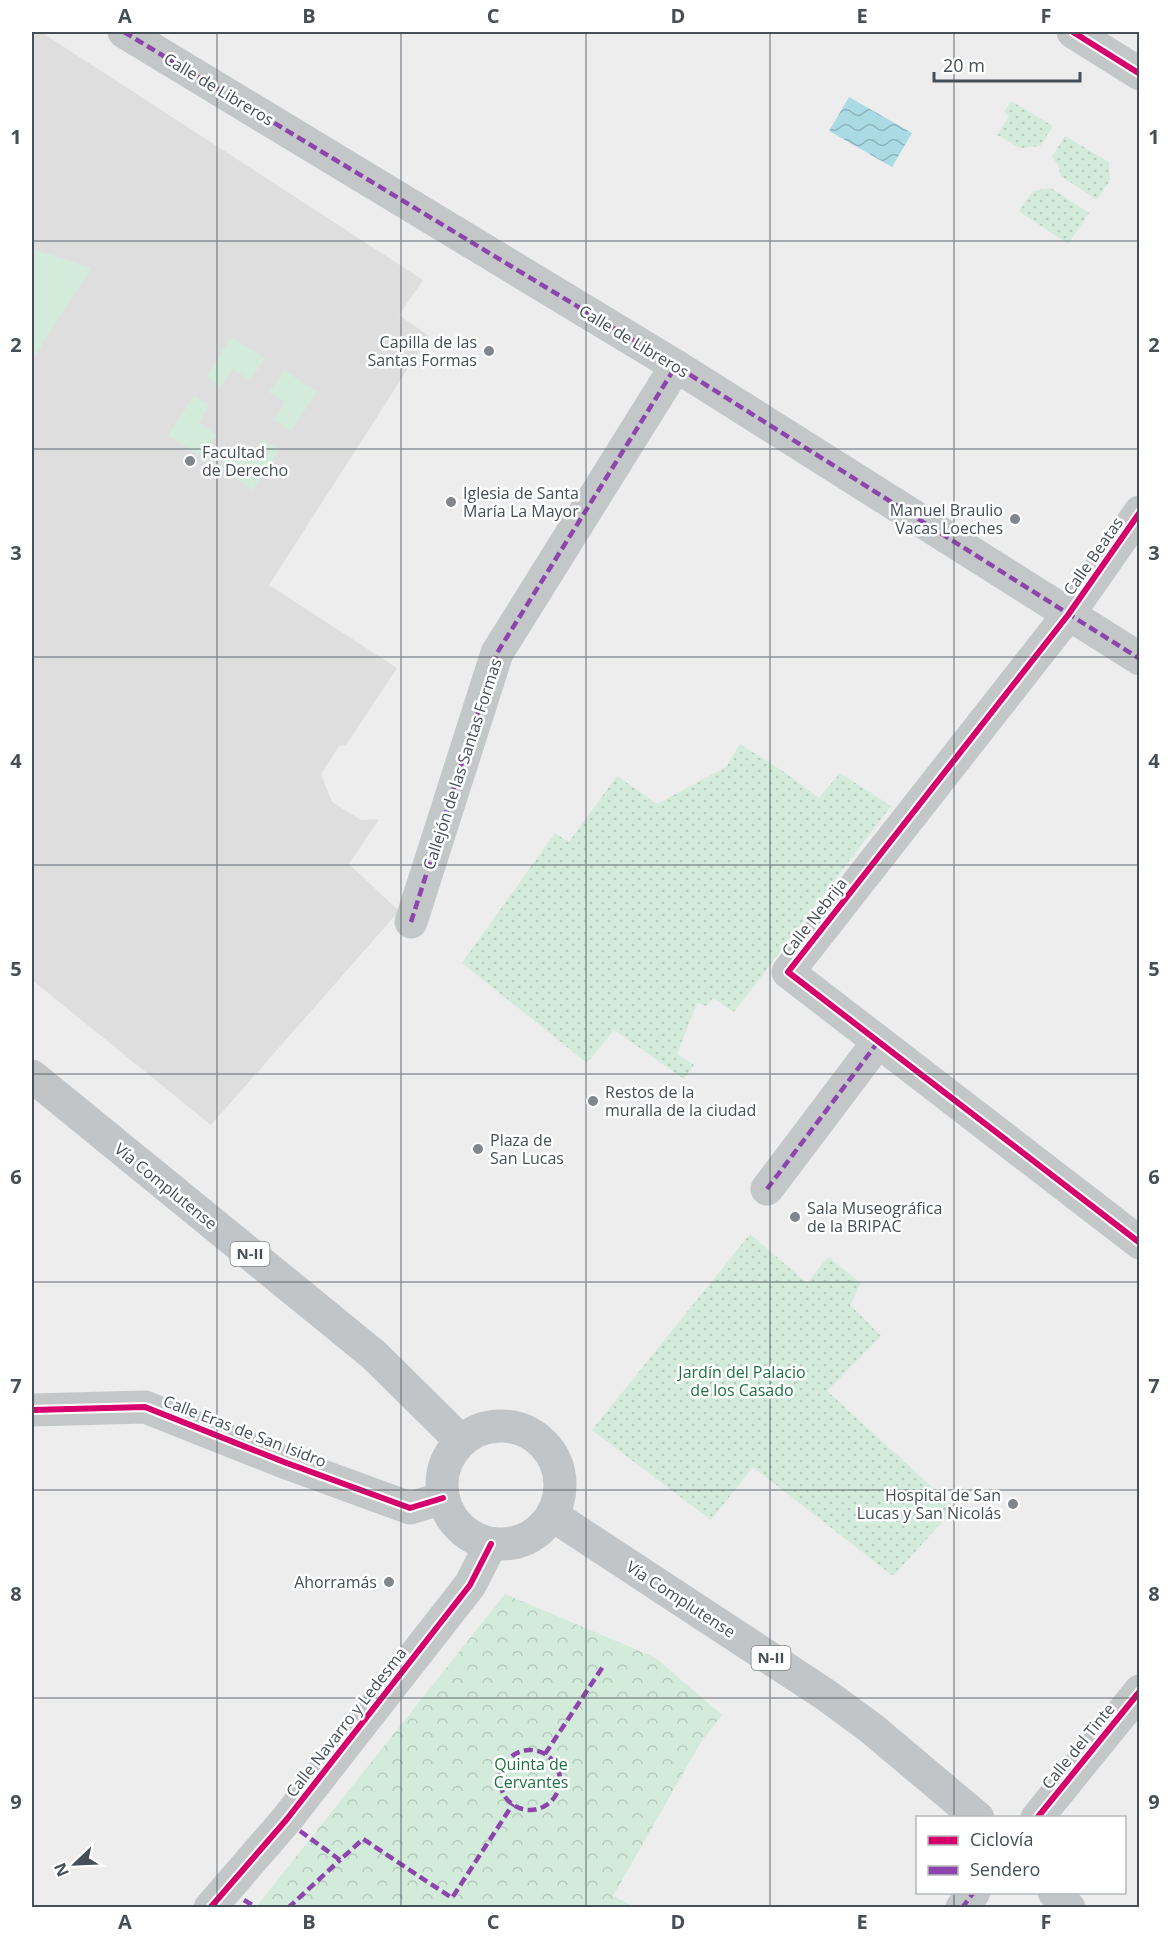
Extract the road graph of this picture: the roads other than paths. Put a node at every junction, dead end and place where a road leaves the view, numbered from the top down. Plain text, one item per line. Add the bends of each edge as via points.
1 (124, 32) edge
2 (1073, 32) edge
3 (1140, 74) edge
4 (676, 366) junction
5 (1140, 512) edge
6 (1068, 615) junction
7 (1140, 659) edge
8 (411, 922) dead end
9 (878, 1042) junction
10 (32, 1076) edge
11 (767, 1189) dead end
12 (1140, 1243) edge
13 (32, 1410) edge
14 (461, 1441) junction
15 (443, 1498) junction
16 (552, 1515) junction
17 (491, 1544) junction
18 (1140, 1691) edge
19 (976, 1816) edge
20 (1039, 1816) edge
21 (973, 1894) edge
22 (1055, 1894) edge
23 (210, 1908) edge
24 (962, 1908) edge
25 (1069, 1908) edge

1 - 4 street, Calle de Libreros
2 - 3 street
4 - 6 street, Calle de Libreros
4 - 8 street, Callejón de las Santas Formas via 497,653
5 - 6 street, Calle Beatas
6 - 7 street, Calle de Libreros
6 - 9 street, Calle Nebrija via 788,972
9 - 11 street
9 - 12 street, Calle Nebrija
10 - 14 main road, Vía Complutense / N-II via 374,1355
13 - 15 street, Calle Eras de San Isidro via 145,1407 410,1508
14 - 15 main road via 448,1458 442,1477
14 - 16 main road via 478,1429 500,1425 520,1428 538,1438 553,1454 560,1474 560,1495
15 - 17 main road via 453,1520 470,1536
16 - 17 main road via 537,1533 515,1543
16 - 19 main road, Vía Complutense / N-II via 795,1673 871,1728
17 - 23 street, Calle Navarro y Ledesma via 470,1585 287,1818
18 - 20 street, Calle del Tinte
21 - 24 street
22 - 25 main road

